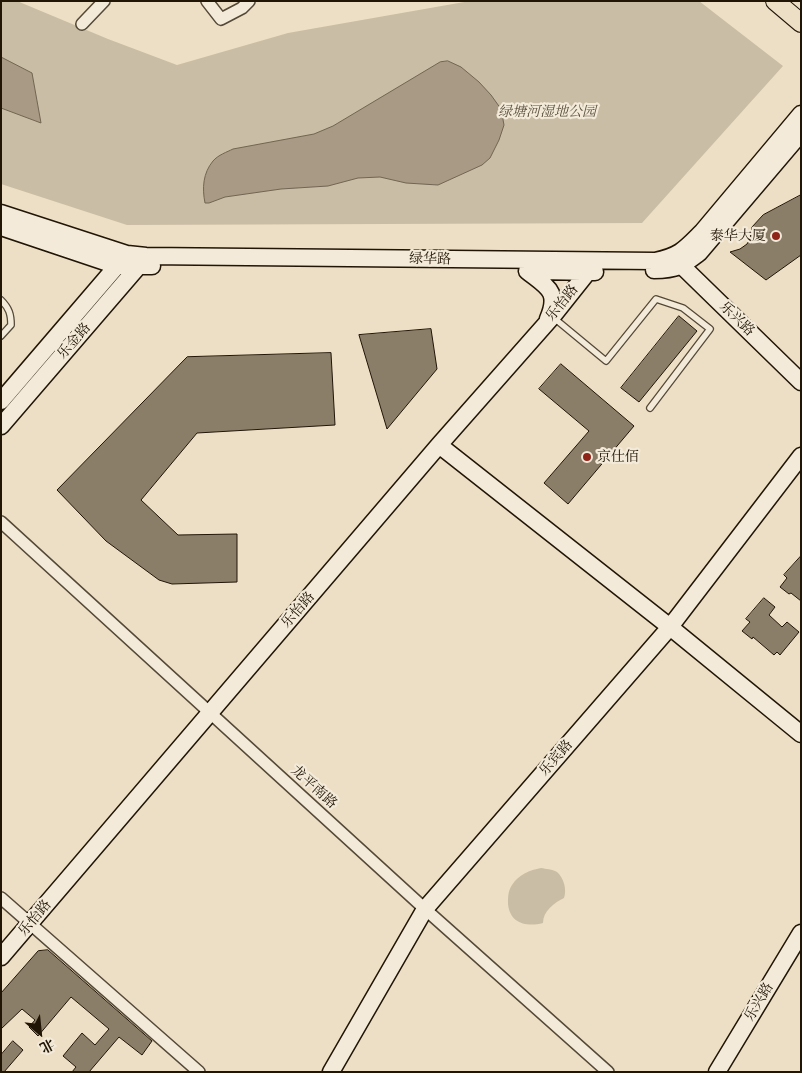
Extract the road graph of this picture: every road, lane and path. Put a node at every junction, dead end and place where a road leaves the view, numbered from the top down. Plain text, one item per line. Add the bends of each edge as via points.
1 (104, 1) edge
2 (207, 1) edge
3 (250, 1) edge
4 (775, 1) edge
5 (801, 23) edge
6 (82, 24) dead end
7 (801, 114) edge
8 (801, 133) edge
9 (1, 213) edge
10 (1, 227) edge
11 (122, 260) junction
12 (142, 261) junction
13 (678, 261) junction
14 (588, 267) junction
15 (527, 271) junction
16 (1, 300) edge
17 (549, 320) junction
18 (1, 336) edge
19 (801, 382) edge
20 (1, 401) edge
21 (650, 408) dead end
22 (1, 426) edge
23 (439, 445) junction
24 (801, 456) edge
25 (1, 522) edge
26 (670, 627) junction
27 (209, 713) junction
28 (801, 734) edge
29 (1, 898) edge
30 (425, 909) junction
31 (30, 923) junction
32 (801, 933) edge
33 (1, 957) edge
34 (199, 1072) edge
35 (332, 1072) edge
36 (608, 1072) edge
37 (717, 1072) edge

1 - 6 street
2 - 3 street via 221,19
4 - 5 main road
7 - 13 street, 绿华路
8 - 13 street, 绿华路 via 699,253
9 - 11 street, 绿华路
10 - 11 street, 绿华路
11 - 12 street, 绿华路
11 - 20 street, 乐金路
12 - 14 street, 绿华路
12 - 15 street, 绿华路
12 - 22 street, 乐金路
13 - 14 street, 绿华路 via 675,268 659,270
13 - 19 street, 乐兴路
14 - 15 street, 绿华路
14 - 17 street, 乐怡路
15 - 17 street via 550,290 553,297
16 - 18 lane via 12,315 11,325
17 - 21 lane via 606,361 656,299 683,308 710,329
17 - 23 street, 乐怡路
23 - 26 street
23 - 27 street, 乐怡路
24 - 26 street, 乐宾路
25 - 27 street, 龙平南路
26 - 28 street
26 - 30 street, 乐宾路
27 - 30 street, 龙平南路
27 - 31 street, 乐怡路
29 - 31 street
30 - 35 street, 乐宾路
30 - 36 street, 龙平南路
31 - 33 street, 乐怡路
31 - 34 street
32 - 37 street, 乐兴路

